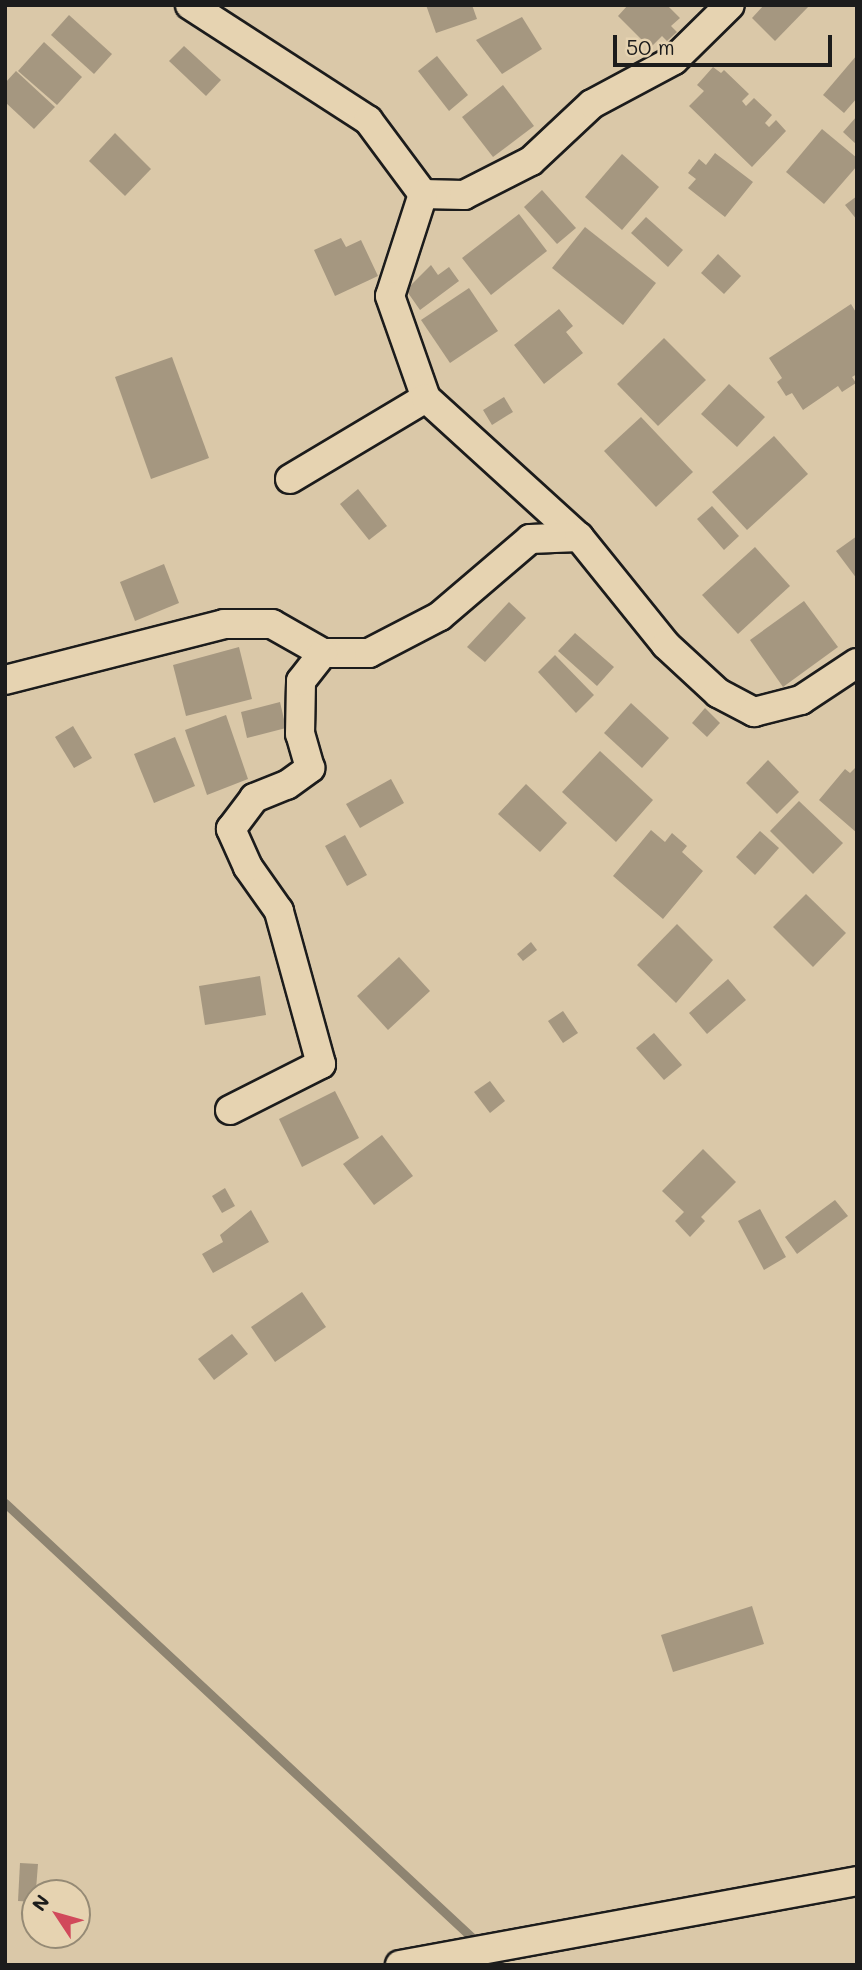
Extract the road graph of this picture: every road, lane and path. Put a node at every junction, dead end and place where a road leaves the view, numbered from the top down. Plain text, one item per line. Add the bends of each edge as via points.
1 (190, 5) edge
2 (730, 5) edge
3 (423, 194) junction
4 (426, 398) junction
5 (290, 479) dead end
6 (579, 537) junction
7 (323, 653) junction
8 (857, 663) edge
9 (5, 680) edge
10 (230, 1110) dead end
11 (857, 1881) edge
12 (400, 1965) edge

1 - 3 street via 368,120
2 - 3 street via 674,60 592,104 531,161 464,195
3 - 4 street via 390,296
4 - 5 street
4 - 6 street
6 - 7 street via 530,539 440,616 369,653
6 - 8 street via 666,645 718,692 754,712 801,700
7 - 9 street via 272,624 224,624
7 - 10 street via 301,681 300,734 310,768 286,785 254,798 231,829 248,867 279,911 321,1064
11 - 12 street

